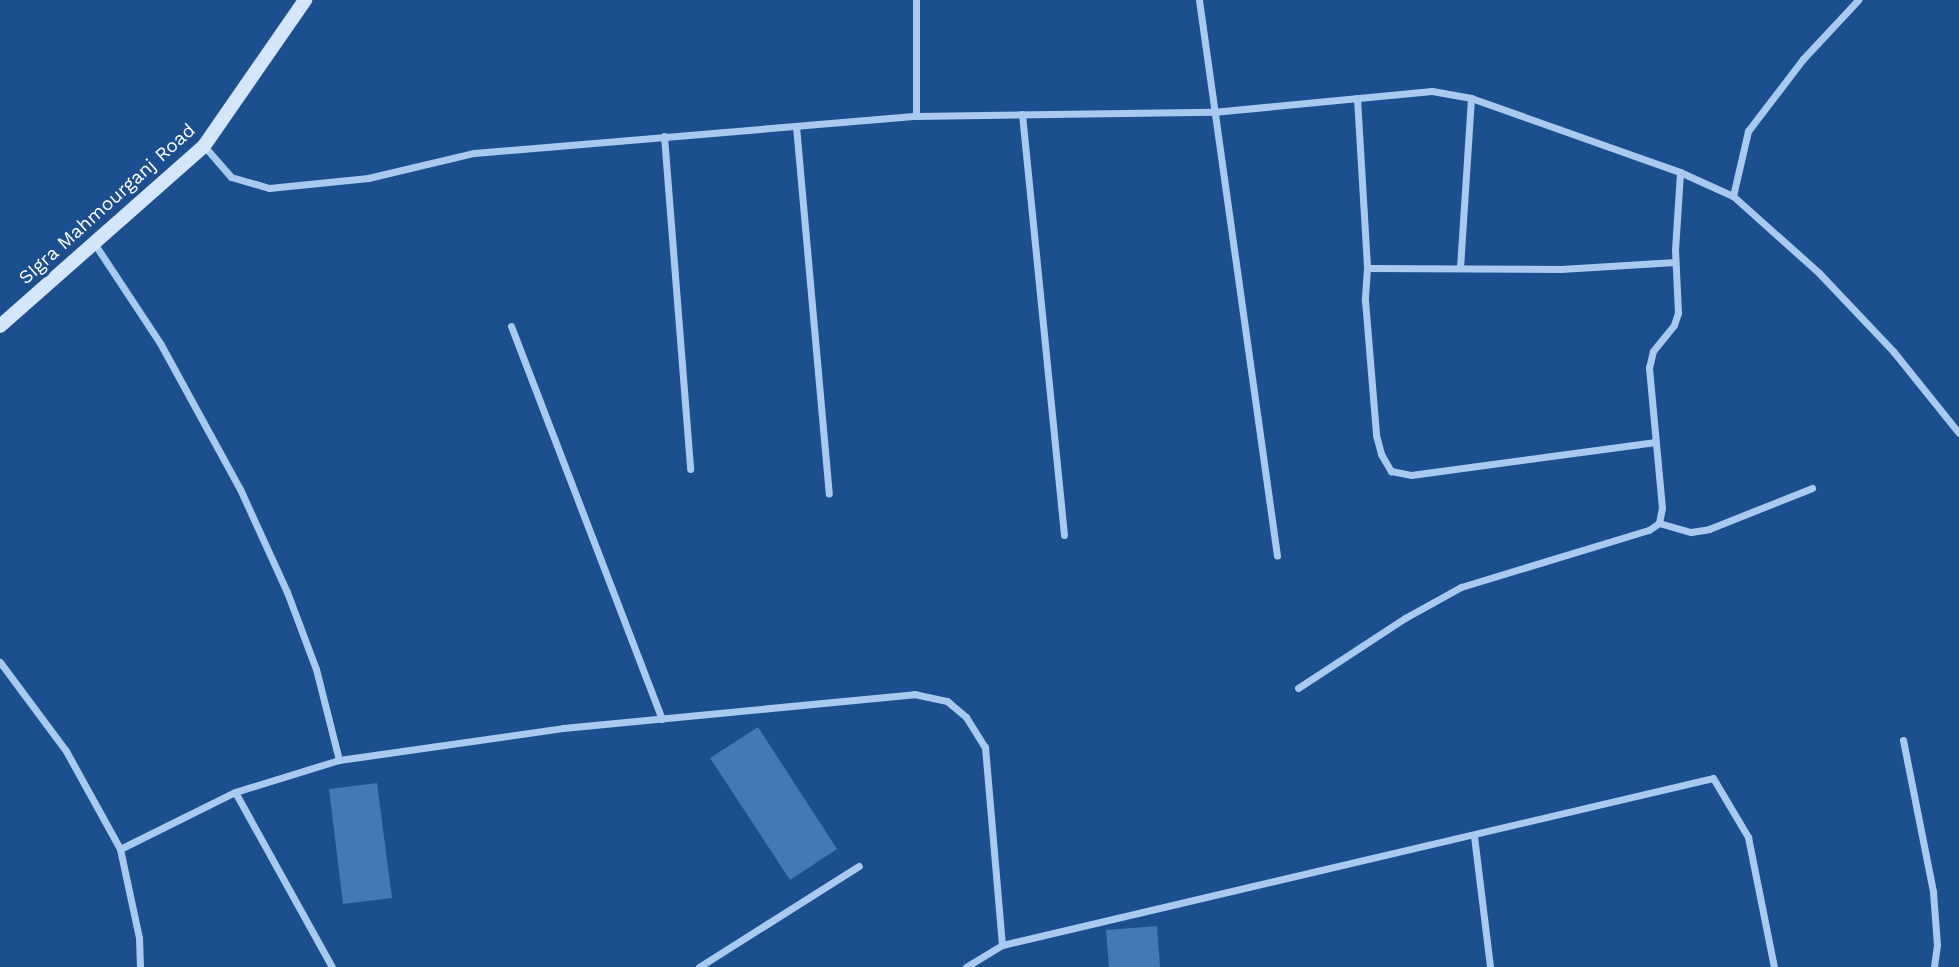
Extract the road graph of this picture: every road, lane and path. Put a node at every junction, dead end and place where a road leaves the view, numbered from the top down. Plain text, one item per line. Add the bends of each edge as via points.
1 (305, 0) edge
2 (916, 0) edge
3 (1199, 0) edge
4 (1858, 0) edge
5 (1471, 97) junction
6 (1357, 98) junction
7 (1213, 112) junction
8 (1022, 114) junction
9 (916, 116) junction
10 (796, 126) junction
11 (664, 136) junction
12 (204, 146) junction
13 (1680, 172) junction
14 (1733, 196) junction
15 (94, 242) junction
16 (1675, 262) junction
17 (1367, 268) junction
18 (1460, 268) junction
19 (0, 326) edge
20 (511, 326) dead end
21 (1959, 433) edge
22 (1654, 442) junction
23 (690, 469) dead end
24 (1812, 488) dead end
25 (829, 494) dead end
26 (1659, 523) junction
27 (1064, 535) dead end
28 (1277, 556) dead end
29 (0, 662) edge
30 (1298, 688) dead end
31 (663, 719) junction
32 (1903, 740) dead end
33 (339, 760) junction
34 (235, 792) junction
35 (1474, 836) junction
36 (120, 849) junction
37 (859, 866) dead end
38 (1002, 945) junction
39 (140, 967) edge
40 (332, 967) edge
41 (699, 967) edge
42 (966, 967) edge
43 (1490, 967) edge
44 (1774, 967) edge
45 (1934, 967) edge

1 - 12 street, SIgra Mahmourganj Road
2 - 9 street
3 - 7 street
4 - 14 street via 1803,59 1748,131
5 - 6 street via 1432,91
5 - 13 street
5 - 18 street
6 - 7 street
6 - 17 street
7 - 8 street
7 - 28 street
8 - 9 street
8 - 27 street
9 - 10 street
10 - 11 street
10 - 25 street
11 - 12 street via 474,153 368,178 269,188 231,177
11 - 23 street
12 - 15 street, SIgra Mahmourganj Road
13 - 14 street
13 - 16 street
14 - 21 street via 1819,273 1893,351
15 - 19 street, SIgra Mahmourganj Road
15 - 33 street via 160,343 240,489 316,669
16 - 18 street via 1561,269
16 - 22 street via 1678,313 1653,351 1649,368
17 - 18 street
17 - 22 street via 1365,300 1376,435 1391,471 1411,475
20 - 31 street
22 - 26 street via 1662,508
24 - 26 street via 1709,529 1691,532
26 - 30 street via 1461,587
29 - 36 street via 66,751
31 - 33 street via 563,728
31 - 38 street via 914,694 947,701 966,717 985,747
32 - 45 street via 1933,892
33 - 34 street
34 - 36 street
34 - 40 street
35 - 38 street
35 - 43 street
35 - 44 street via 1713,778 1748,836
36 - 39 street via 139,938
37 - 41 street
38 - 42 street

